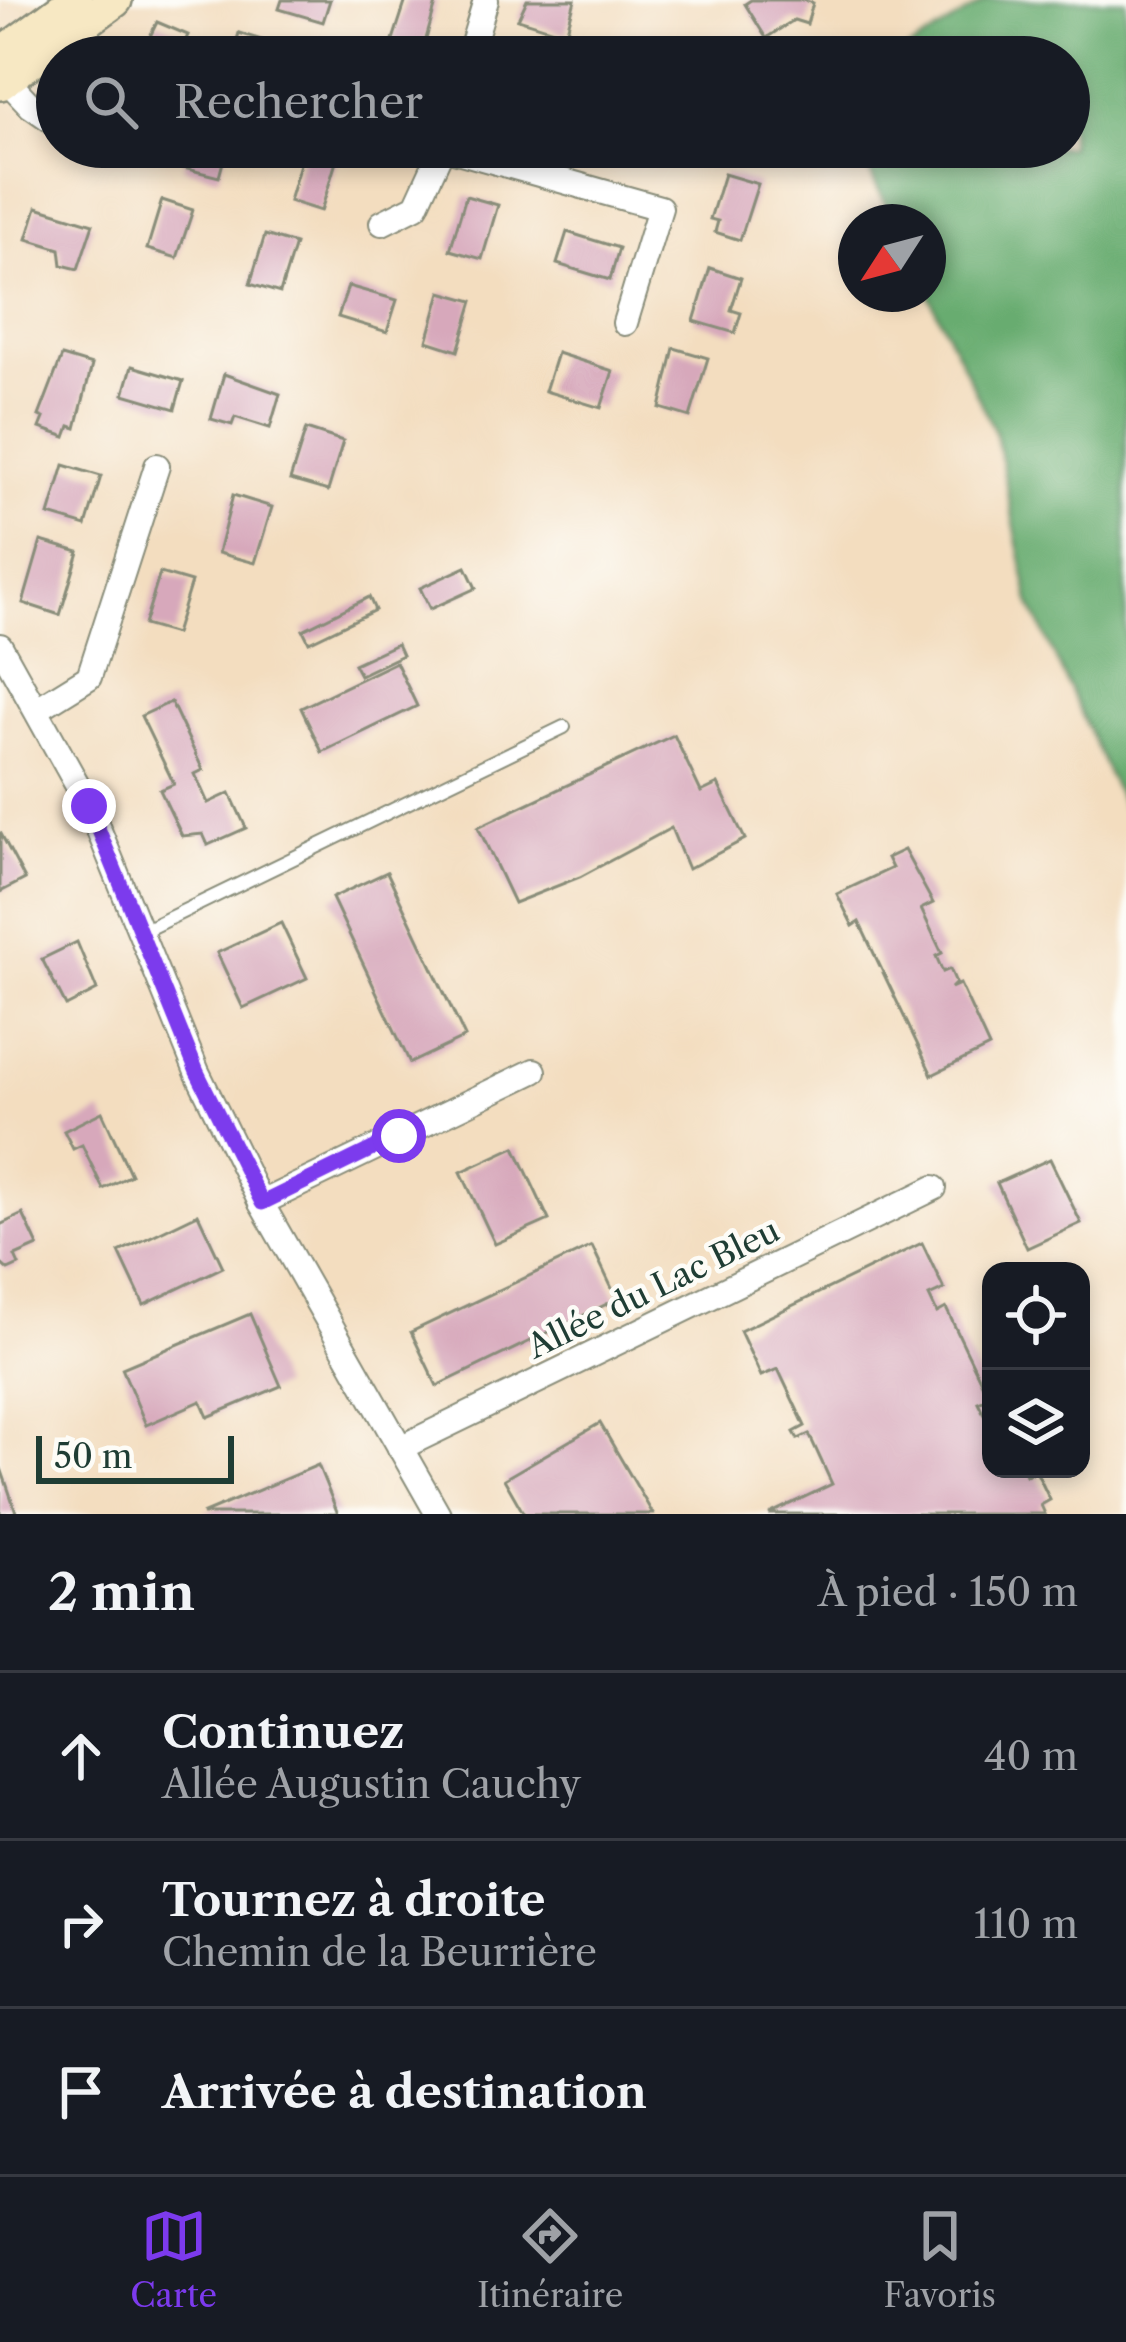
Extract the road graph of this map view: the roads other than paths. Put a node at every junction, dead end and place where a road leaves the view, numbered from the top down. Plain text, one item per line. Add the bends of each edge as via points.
1 (75, 0) edge
2 (115, 0) edge
3 (486, 0) edge
4 (39, 36) edge
5 (59, 36) edge
6 (475, 36) edge
7 (36, 38) edge
8 (36, 51) edge
9 (1, 73) edge
10 (36, 105) edge
11 (433, 168) edge
12 (518, 168) edge
13 (382, 223) dead end
14 (626, 323) dead end
15 (157, 466) dead end
16 (0, 646) edge
17 (39, 708) junction
18 (564, 727) dead end
19 (143, 931) junction
20 (534, 1071) dead end
21 (934, 1188) dead end
22 (262, 1203) junction
23 (400, 1448) junction
24 (438, 1514) edge

1 - 4 street
2 - 5 street
3 - 6 street
7 - 9 street
8 - 9 street
9 - 10 street
11 - 13 street via 416,206
12 - 14 street via 660,208
15 - 17 street via 88,676
16 - 17 street
17 - 19 street
18 - 19 lane
19 - 22 street via 197,1072
20 - 22 street
21 - 23 street, Allée du Lac Bleu
22 - 23 street
23 - 24 street

